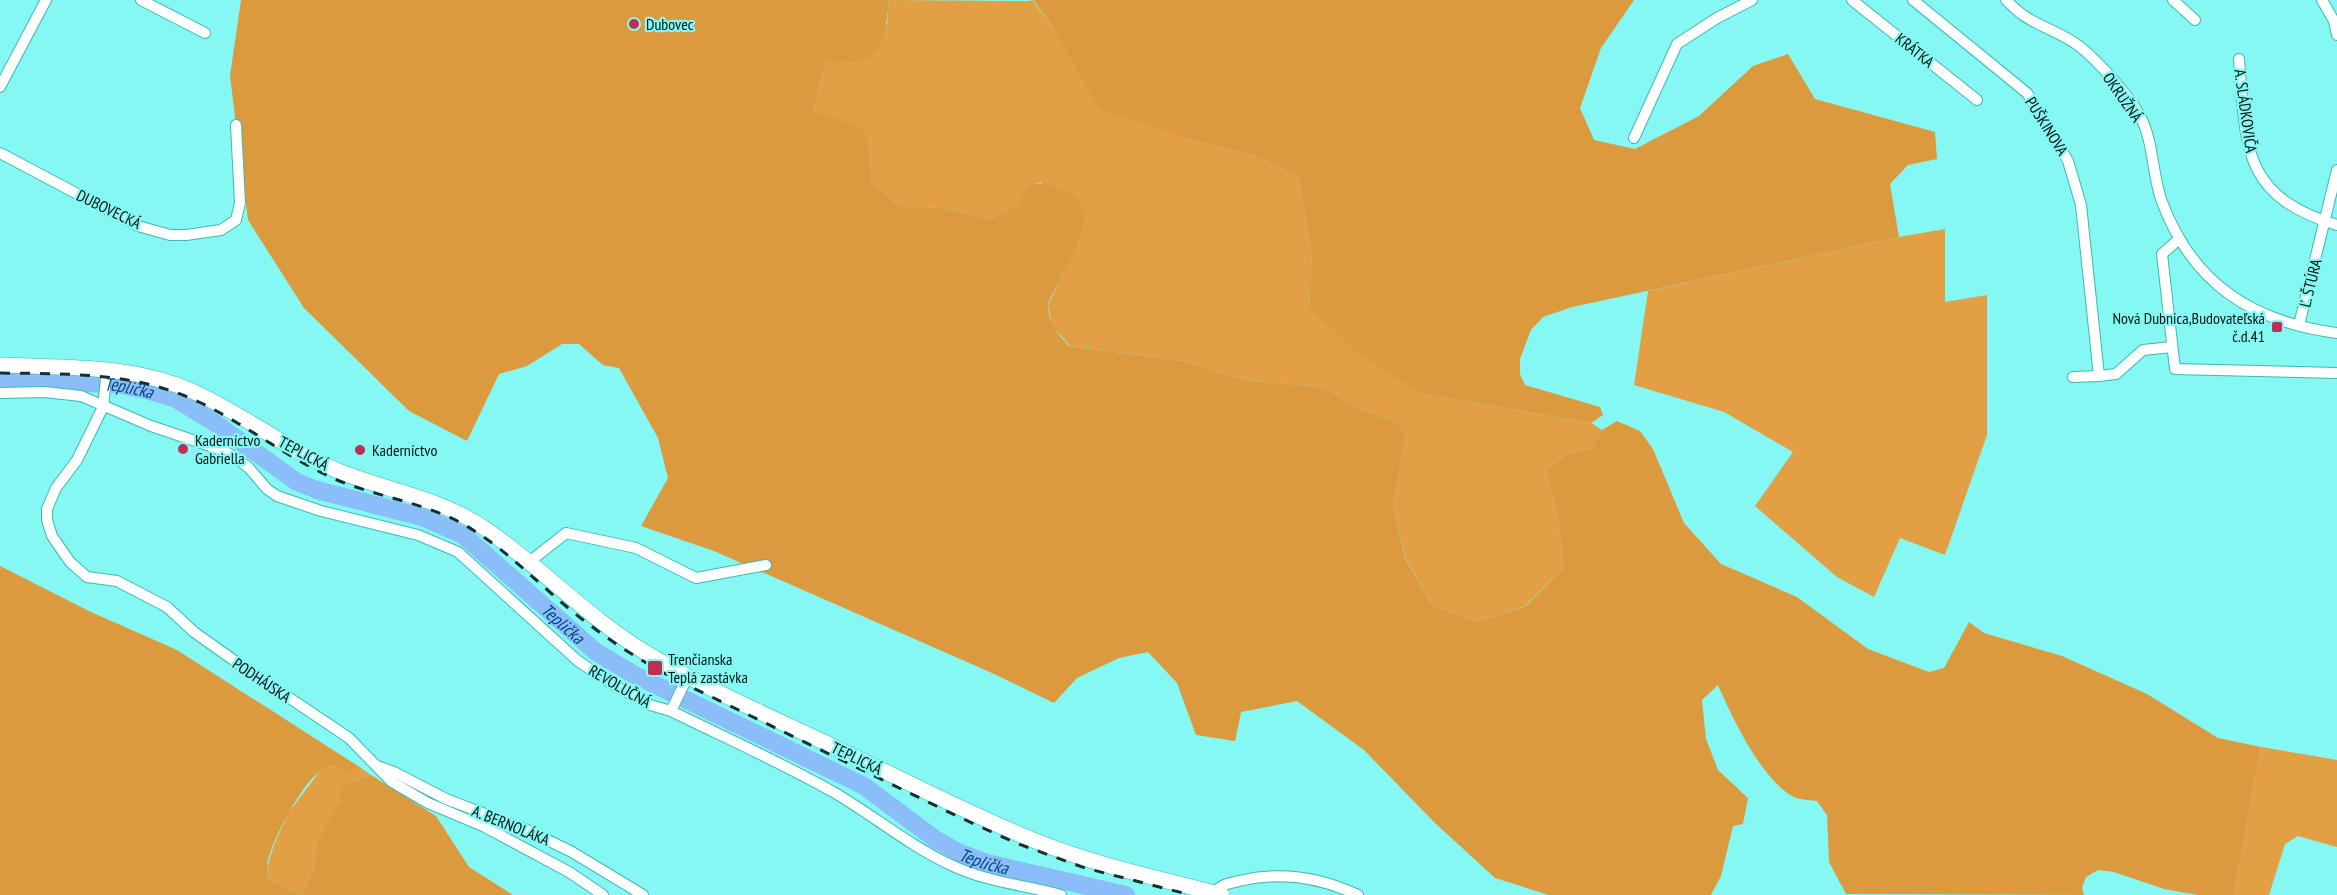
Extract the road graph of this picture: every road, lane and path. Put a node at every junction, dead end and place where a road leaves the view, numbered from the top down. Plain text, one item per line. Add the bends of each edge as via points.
1 (46, 0) edge
2 (141, 0) edge
3 (1752, 0) edge
4 (1852, 0) edge
5 (1913, 0) edge
6 (2006, 0) edge
7 (2173, 0) edge
8 (2322, 0) edge
9 (2195, 20) dead end
10 (205, 33) dead end
11 (2337, 35) edge
12 (2239, 59) dead end
13 (0, 87) edge
14 (1977, 100) dead end
15 (236, 125) dead end
16 (1634, 138) dead end
17 (0, 153) edge
18 (2337, 170) edge
19 (2331, 224) edge
20 (2179, 238) junction
21 (2299, 325) junction
22 (2337, 333) edge
23 (2172, 347) junction
24 (0, 365) edge
25 (2337, 373) edge
26 (106, 374) junction
27 (2099, 376) junction
28 (2073, 377) dead end
29 (0, 393) edge
30 (103, 406) junction
31 (528, 563) junction
32 (766, 565) dead end
33 (686, 681) junction
34 (672, 708) junction
35 (374, 765) junction
36 (1218, 894) edge
37 (603, 895) edge
38 (643, 895) edge
39 (1061, 895) edge
40 (1358, 895) edge

1 - 13 street
2 - 10 street
3 - 16 street via 1677,44
4 - 14 street, KRÁTKA
5 - 27 street, PUŠKINOVA via 2027,93 2068,161 2081,205
6 - 20 street, OKRUŽNÁ via 2023,15 2078,45 2109,74 2141,117 2161,200
7 - 9 street
8 - 11 street
12 - 19 street, A. SLÁDKOVIČA via 2248,145 2254,164 2278,198
15 - 17 street, DUBOVECKÁ via 239,213 231,225 203,233 170,235 138,226
18 - 19 street, Ľ. ŠTÚRA
19 - 21 street, Ľ. ŠTÚRA
20 - 21 street, OKRUŽNÁ via 2220,288 2276,320
20 - 23 street via 2162,254
21 - 22 street, OKRUŽNÁ
23 - 25 street via 2175,369
23 - 27 street via 2143,350 2116,374
24 - 26 main road, TEPLICKÁ
26 - 30 street
26 - 31 main road, TEPLICKÁ via 153,377 191,390 331,468 459,513
27 - 28 street
29 - 30 street, REVOLUČNÁ via 81,396
30 - 34 street, REVOLUČNÁ via 222,450 277,496 418,535 458,552 578,661 650,705
30 - 35 street, PODHÁJSKA via 77,460 47,508 47,520 59,549 87,577 117,581 167,607 238,664 349,738
31 - 32 street via 566,533 636,548 696,578
31 - 33 main road, TEPLICKÁ via 609,629
33 - 34 street
33 - 36 main road, TEPLICKÁ via 1032,840 1119,869
34 - 39 street, REVOLUČNÁ via 807,777 952,866 980,877
35 - 37 street, PODHÁJSKA via 418,798 485,827
35 - 38 street, A. BERNOLÁKA via 446,799 536,834
36 - 40 street, TEPLICKÁ via 1220,886 1278,876 1316,880

